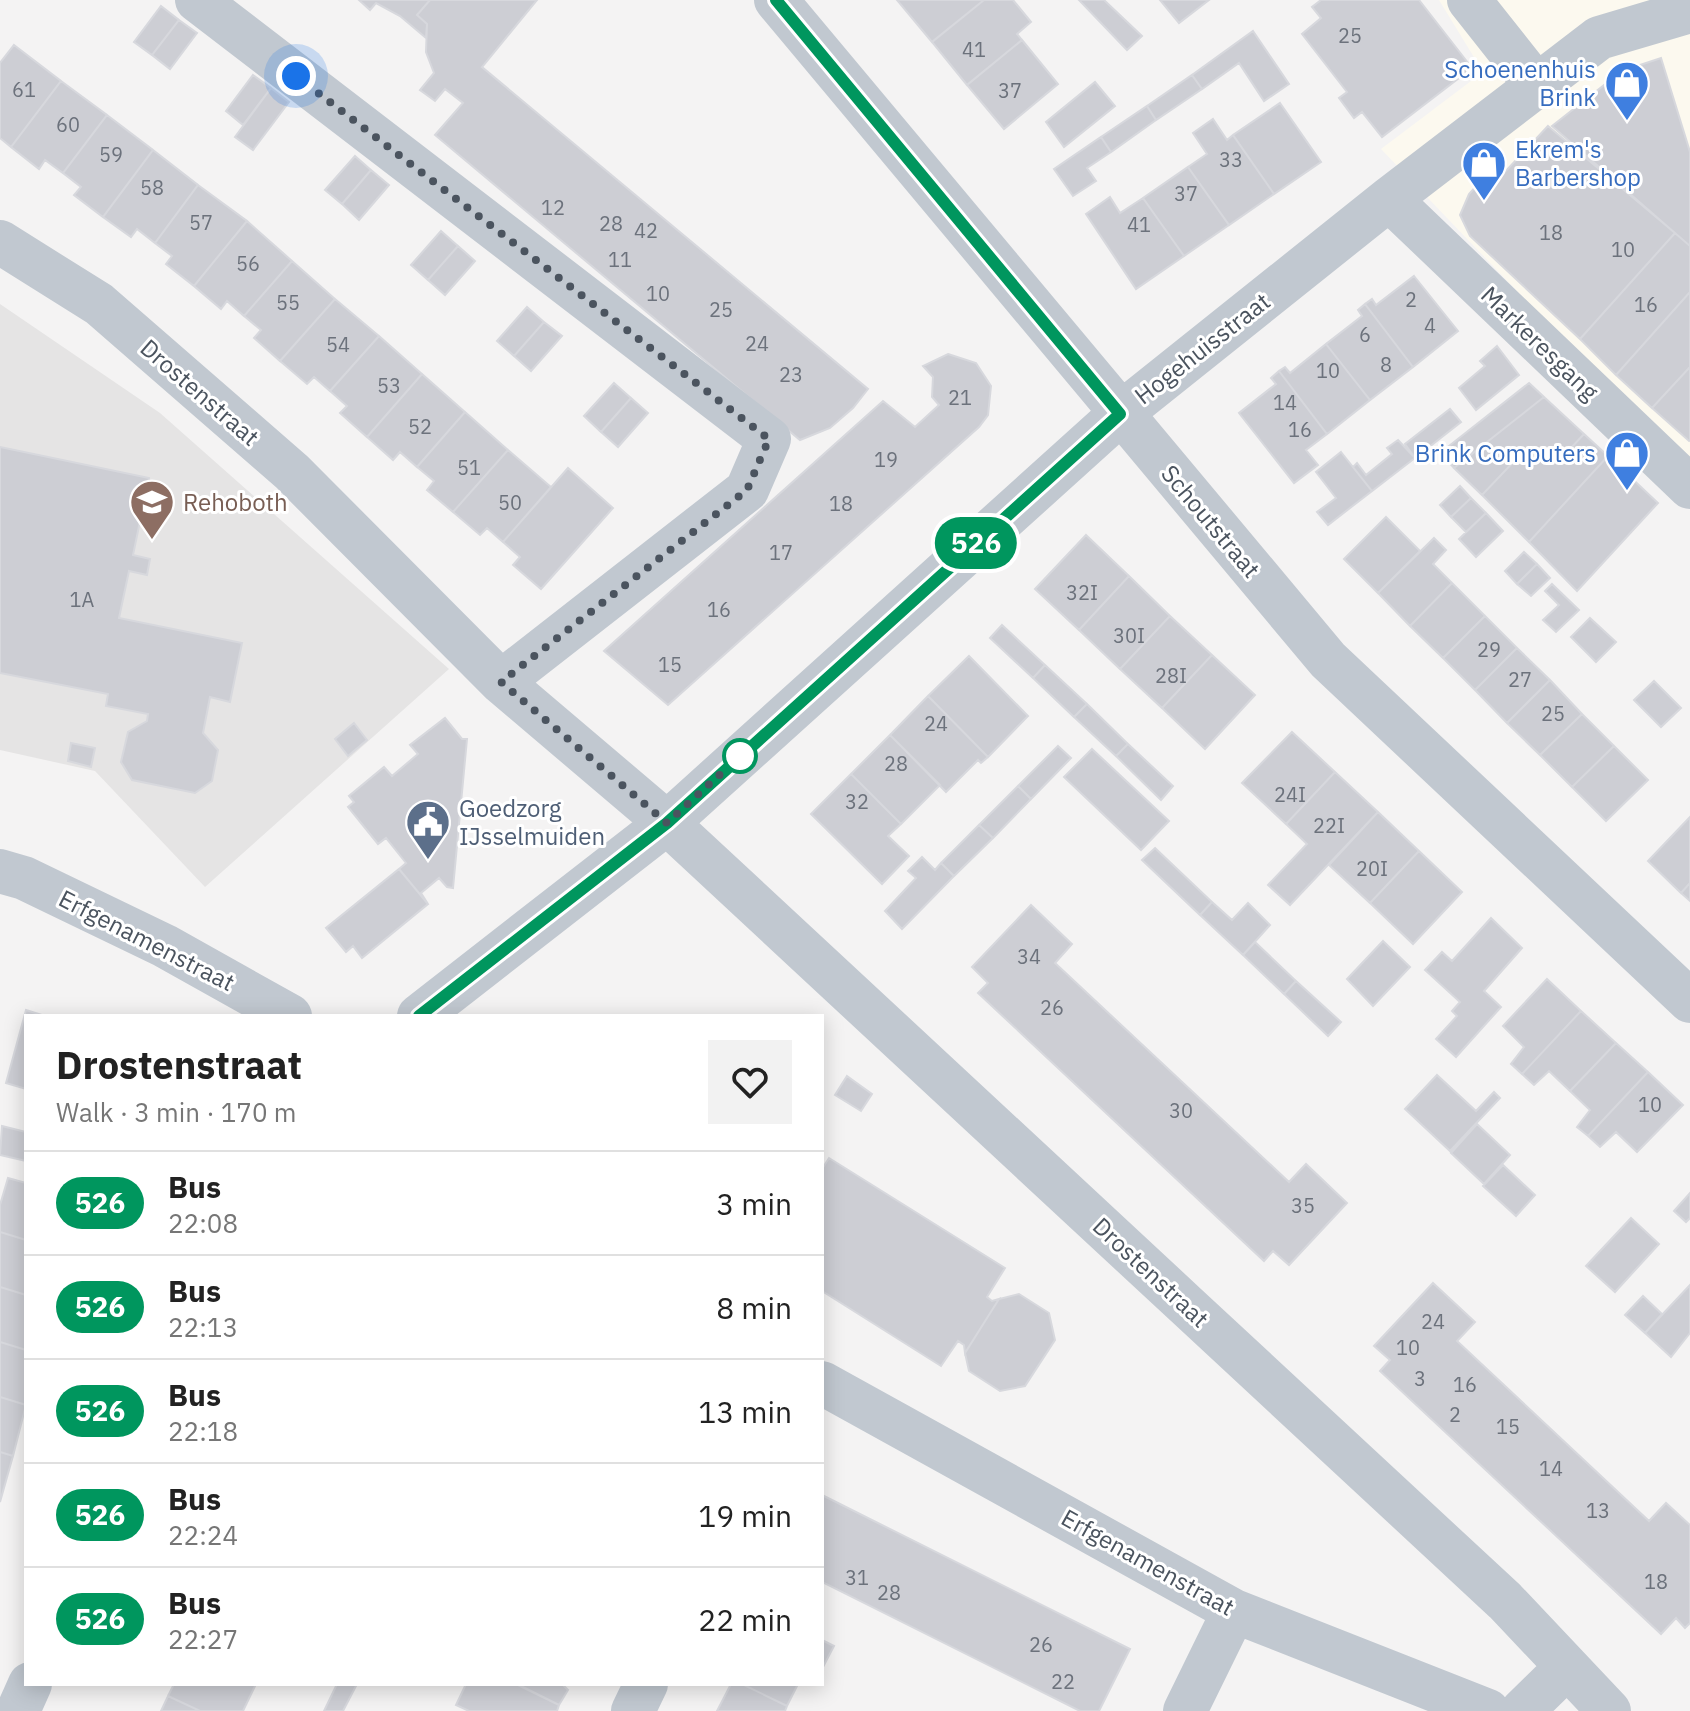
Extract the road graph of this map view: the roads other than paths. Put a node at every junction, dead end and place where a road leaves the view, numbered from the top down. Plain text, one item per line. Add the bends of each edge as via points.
1 (197, 0) edge
2 (776, 0) edge
3 (1469, 0) edge
4 (1690, 11) edge
5 (1537, 86) junction
6 (1389, 199) junction
7 (0, 242) edge
8 (1120, 414) junction
9 (1690, 487) edge
10 (501, 682) junction
11 (667, 823) junction
12 (0, 871) edge
13 (1690, 1001) edge
14 (286, 1014) edge
15 (422, 1014) edge
16 (824, 1384) edge
17 (1234, 1611) junction
18 (1567, 1667) junction
19 (29, 1686) edge
20 (645, 1686) edge
21 (18, 1711) edge
22 (633, 1711) edge
23 (1185, 1711) edge
24 (1488, 1711) edge
25 (1522, 1711) edge
26 (1609, 1711) edge

1 - 10 street via 769,439 747,490
2 - 8 street, Schoutstraat
3 - 5 street
4 - 5 street, Hogehuisstraat via 1599,38
5 - 6 street, Hogehuisstraat
6 - 8 street, Hogehuisstraat
6 - 9 street, Markeresgang
7 - 10 street, Drostenstraat via 99,304 292,472
8 - 11 street, Hogehuisstraat
8 - 13 street, Schoutstraat via 1328,660
10 - 11 street, Drostenstraat
11 - 15 street, Hogehuisstraat
11 - 18 street, Drostenstraat via 1505,1601
12 - 14 street, Erfgenamenstraat via 165,946
16 - 17 street, Erfgenamenstraat
17 - 23 street
17 - 24 street, Erfgenamenstraat
18 - 25 street
18 - 26 street, Drostenstraat
19 - 21 street
20 - 22 street

